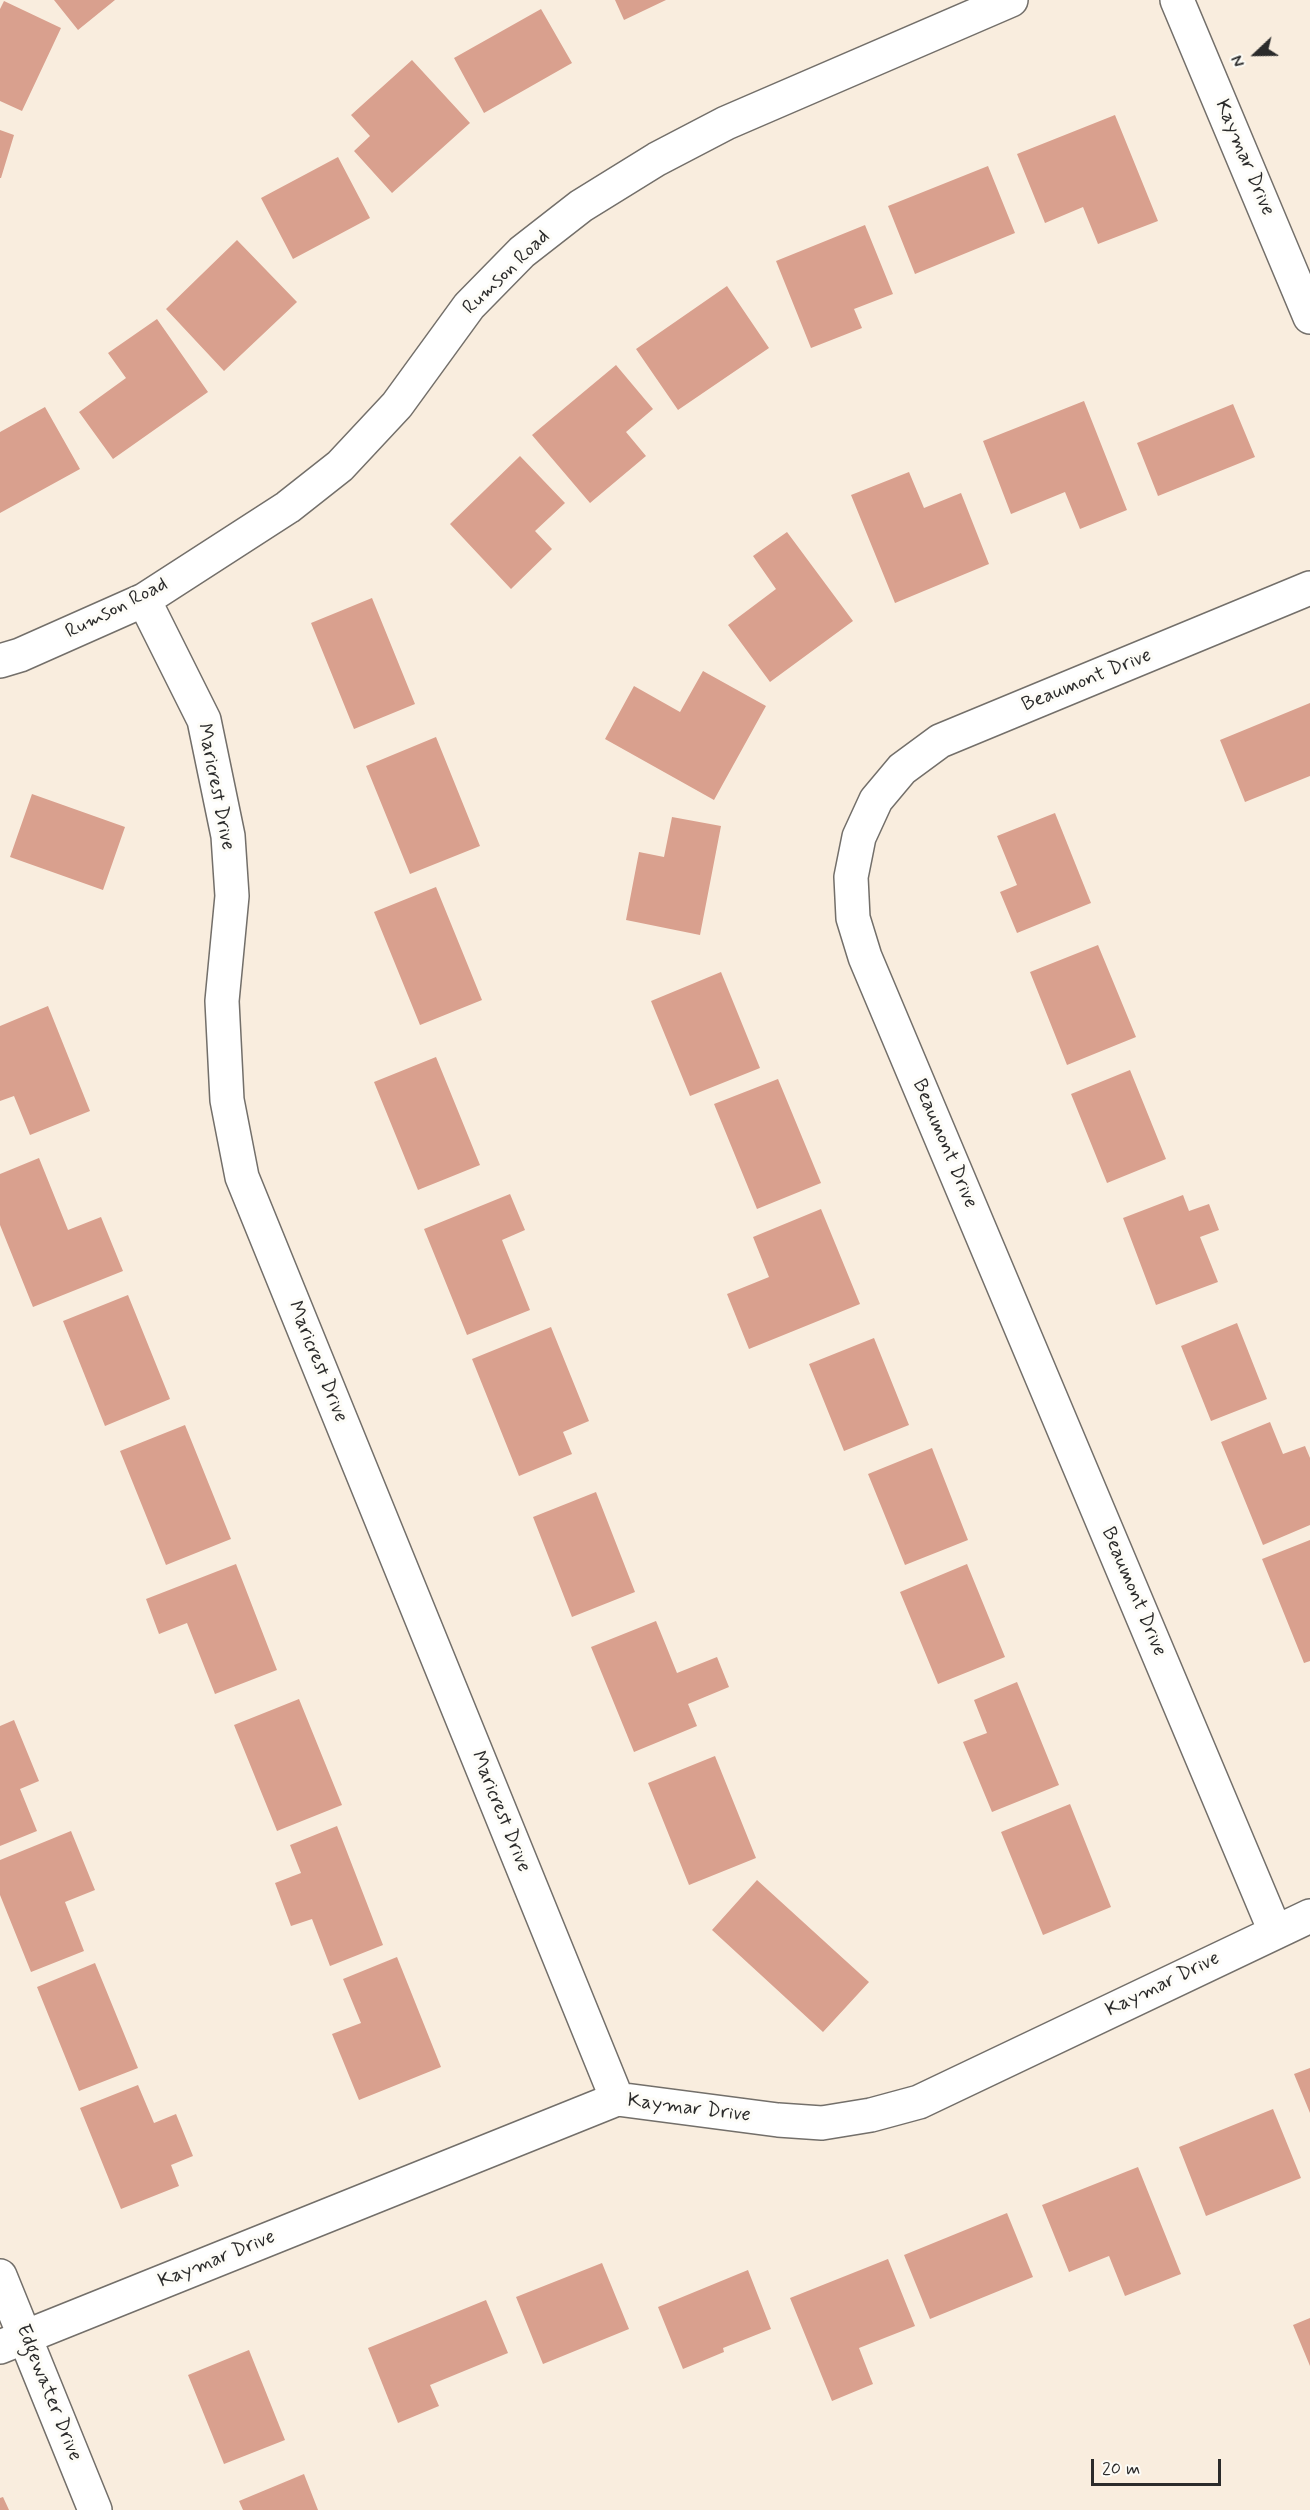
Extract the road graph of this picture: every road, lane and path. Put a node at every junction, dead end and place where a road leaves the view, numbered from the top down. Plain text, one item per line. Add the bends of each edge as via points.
1 (1011, 0) edge
2 (1178, 0) edge
3 (1310, 317) edge
4 (1310, 588) edge
5 (144, 600) junction
6 (0, 661) edge
7 (1310, 1916) edge
8 (1275, 1931) junction
9 (617, 2099) junction
10 (0, 2276) edge
11 (13, 2342) edge
12 (95, 2510) edge

1 - 5 street, Rumson Road via 726,123 657,159 581,206 522,252 469,306 397,405 340,466 288,507
2 - 3 street, Kaymar Drive
4 - 8 street, Beaumont Drive via 940,741 902,769 876,800 859,837 851,877 853,918 865,957
5 - 6 street, Rumson Road
5 - 9 street, Maricrest Drive via 204,720 228,836 232,896 222,1001 227,1100 242,1177
7 - 8 street, Kaymar Drive
8 - 9 street, Kaymar Drive via 919,2102 880,2112 822,2122 778,2120
9 - 11 street, Kaymar Drive
10 - 11 street, Edgewater Drive
11 - 12 street, Edgewater Drive

